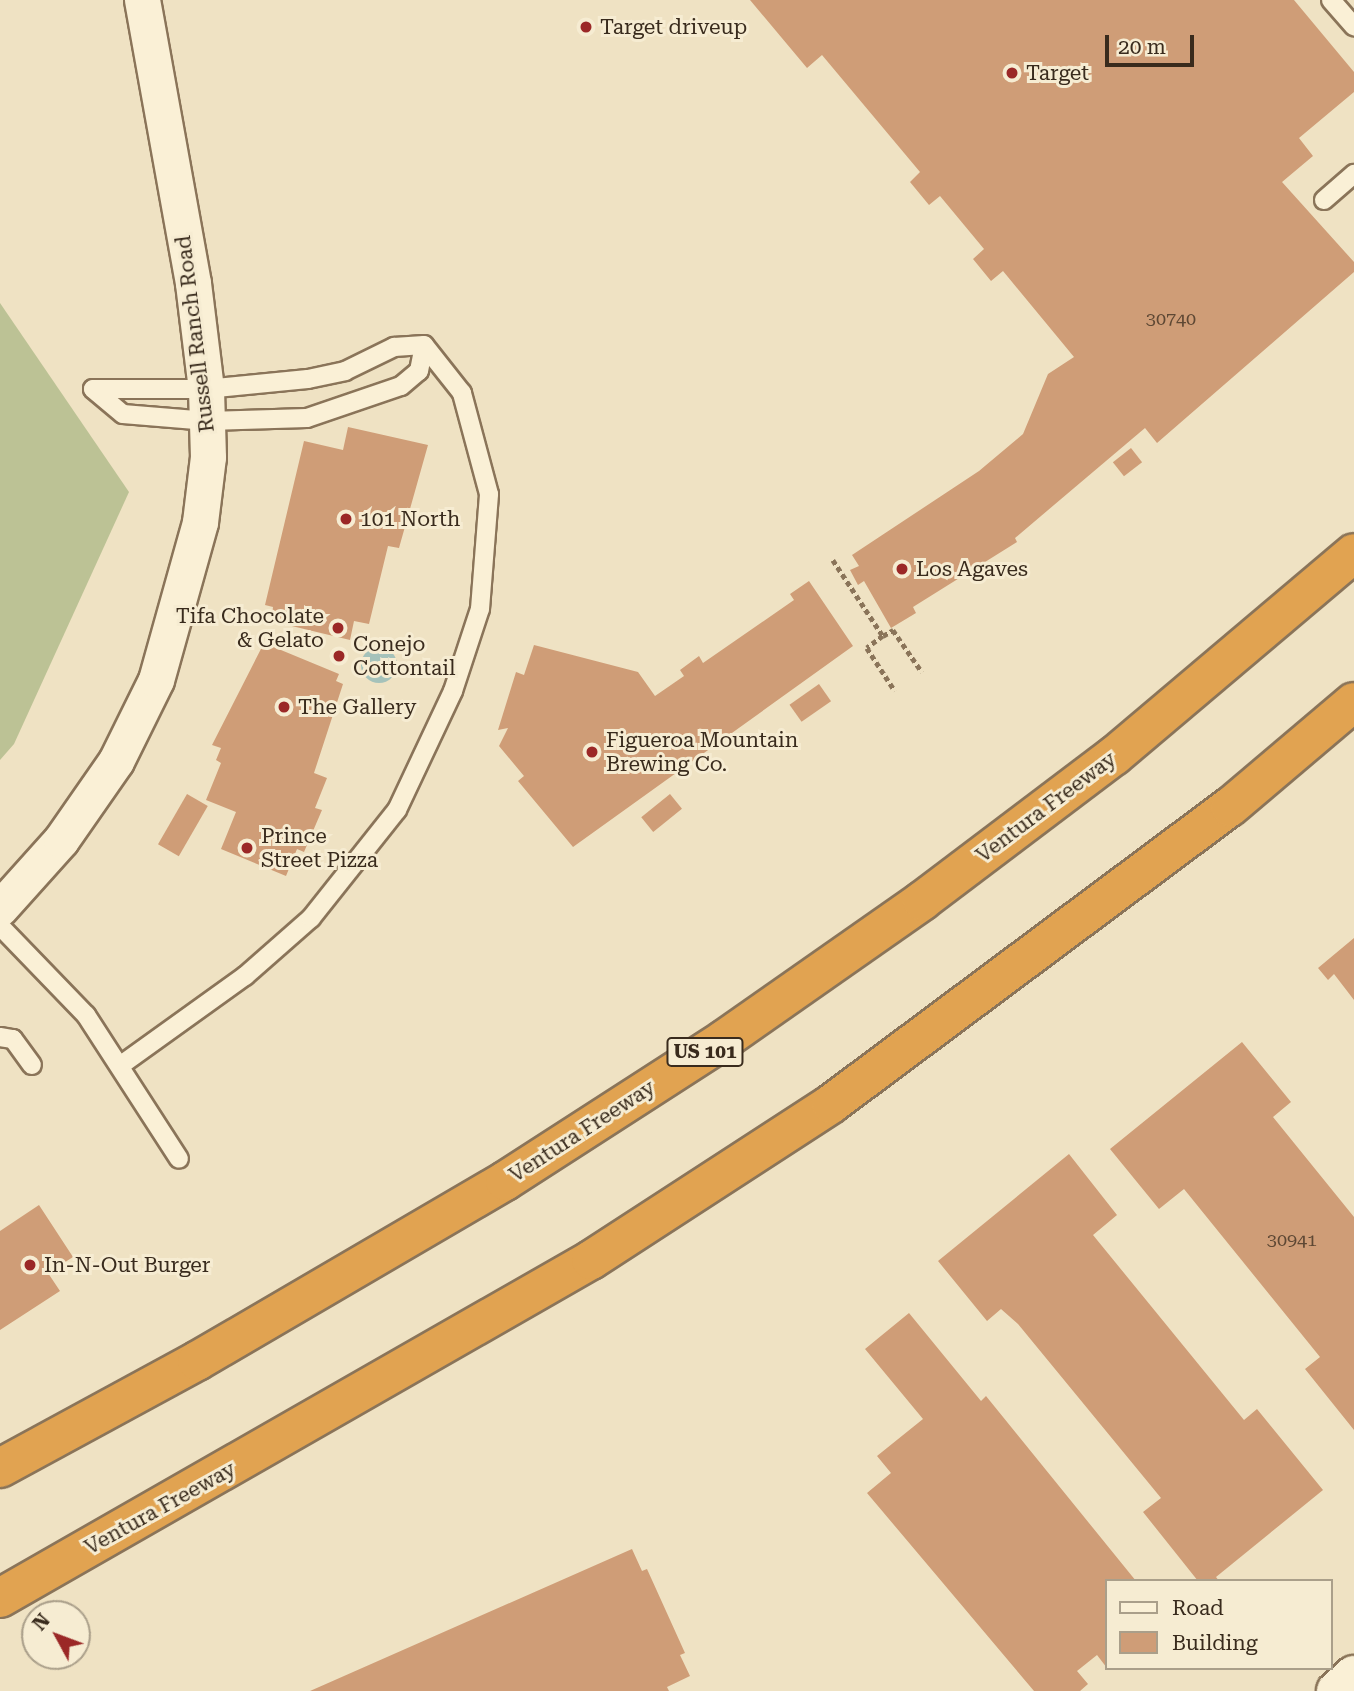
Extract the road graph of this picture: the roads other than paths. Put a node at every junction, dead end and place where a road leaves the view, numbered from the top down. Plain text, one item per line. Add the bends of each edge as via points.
1 (142, 0) edge
2 (1331, 0) edge
3 (1354, 26) edge
4 (1354, 174) edge
5 (1324, 200) dead end
6 (424, 345) junction
7 (207, 405) junction
8 (1354, 553) edge
9 (1354, 702) edge
10 (0, 908) edge
11 (0, 926) edge
12 (0, 1037) edge
13 (32, 1065) dead end
14 (121, 1065) junction
15 (179, 1159) dead end
16 (0, 1468) edge
17 (0, 1598) edge
18 (1354, 1675) edge
19 (1336, 1691) edge

1 - 7 street, Russell Ranch Road via 193,283
2 - 3 lane
4 - 5 lane
6 - 7 lane via 394,347 345,371
6 - 7 lane via 419,371 401,386 340,410 307,418
6 - 14 lane via 462,393 489,494 480,609 453,691 397,810 311,918 245,976
7 - 7 lane via 93,389 123,414
7 - 10 street, Russell Ranch Road via 200,522 156,680 116,761 61,840
8 - 16 highway, Ventura Freeway / US 101 via 1114,756 922,901 724,1039 505,1181 197,1361
9 - 17 highway, Ventura Freeway via 1061,936 819,1111 591,1260
11 - 14 lane via 86,1015
12 - 13 lane via 13,1039
14 - 15 lane
18 - 19 main road

